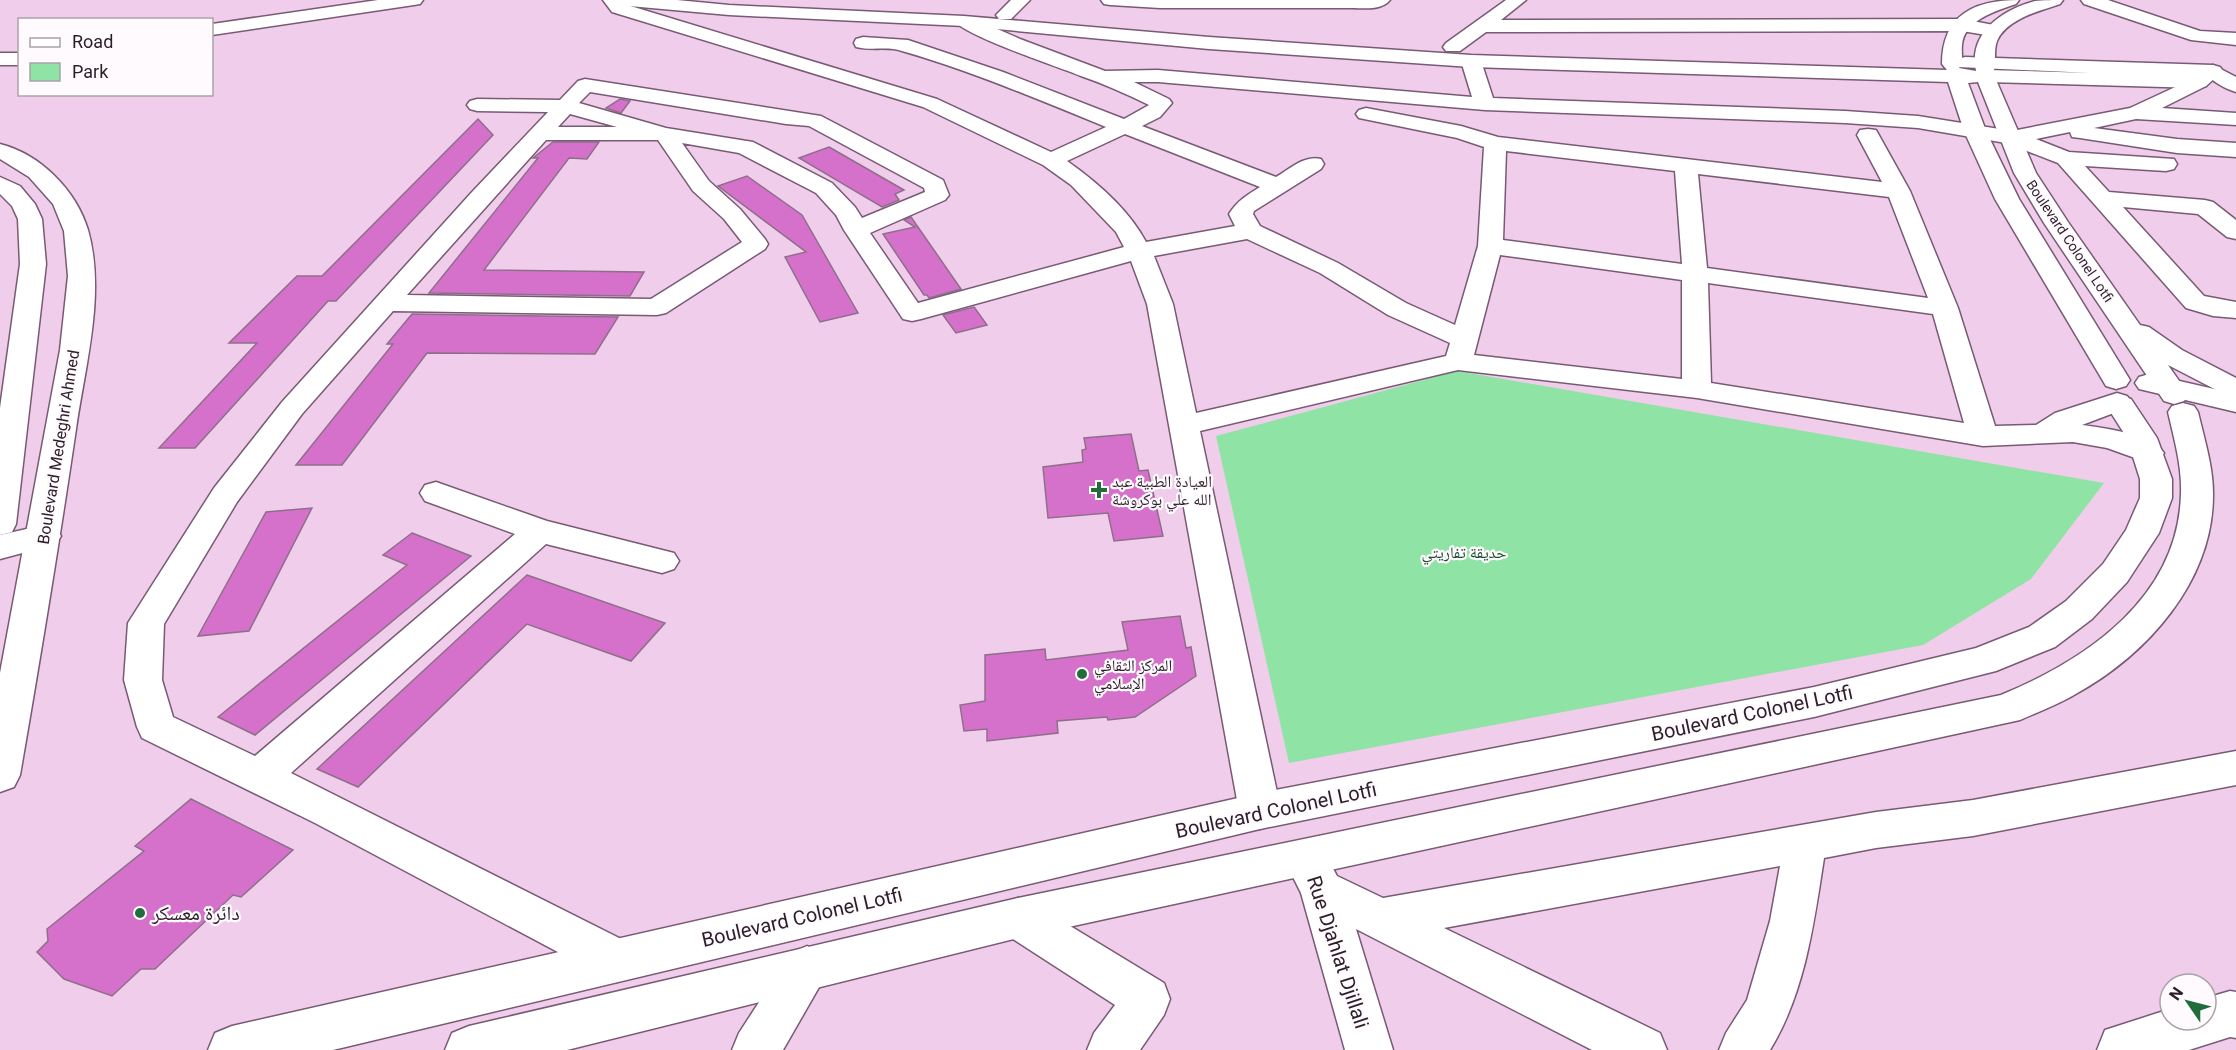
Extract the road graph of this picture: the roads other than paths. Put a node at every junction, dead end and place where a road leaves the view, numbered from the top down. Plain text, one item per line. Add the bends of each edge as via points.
1 (414, 0) edge
2 (612, 0) edge
3 (618, 0) edge
4 (751, 0) edge
5 (1021, 0) edge
6 (1110, 0) edge
7 (1381, 0) edge
8 (1517, 0) edge
9 (2010, 0) edge
10 (2054, 0) edge
11 (2090, 0) edge
12 (1005, 15) junction
13 (964, 21) junction
14 (1962, 25) junction
15 (1483, 26) junction
16 (213, 30) edge
17 (1992, 30) junction
18 (2236, 39) edge
19 (863, 43) dead end
20 (1453, 47) junction
21 (1045, 56) junction
22 (0, 59) edge
23 (18, 59) edge
24 (1471, 61) junction
25 (1970, 71) junction
26 (2236, 72) edge
27 (996, 76) junction
28 (1106, 76) junction
29 (1158, 76) junction
30 (2206, 77) junction
31 (974, 85) dead end
32 (2236, 86) edge
33 (952, 94) dead end
34 (930, 103) junction
35 (1485, 104) junction
36 (477, 105) dead end
37 (566, 106) junction
38 (2136, 113) junction
39 (786, 118) junction
40 (2236, 118) edge
41 (1123, 126) junction
42 (2060, 129) junction
43 (1976, 131) junction
44 (541, 133) junction
45 (664, 134) junction
46 (1868, 135) dead end
47 (2011, 137) junction
48 (1495, 143) junction
49 (2177, 146) junction
50 (745, 147) junction
51 (2236, 150) edge
52 (0, 151) edge
53 (2066, 158) junction
54 (1051, 160) junction
55 (1313, 164) dead end
56 (1686, 165) junction
57 (2236, 170) edge
58 (0, 184) edge
59 (1277, 186) junction
60 (1898, 191) junction
61 (2100, 198) junction
62 (2205, 207) junction
63 (2236, 207) edge
64 (856, 230) junction
65 (1250, 231) junction
66 (2236, 232) edge
67 (1490, 246) junction
68 (1137, 251) junction
69 (1695, 272) junction
70 (386, 303) junction
71 (1944, 308) junction
72 (2236, 310) edge
73 (2126, 323) junction
74 (1461, 351) junction
75 (1697, 388) junction
76 (2236, 389) edge
77 (2151, 397) junction
78 (2236, 403) edge
79 (2236, 418) edge
80 (1185, 425) junction
81 (2043, 433) junction
82 (1983, 436) junction
83 (2149, 453) junction
84 (436, 493) dead end
85 (0, 524) edge
86 (540, 531) junction
87 (44, 536) junction
88 (0, 547) edge
89 (662, 561) dead end
90 (2236, 768) edge
91 (0, 775) edge
92 (259, 777) junction
93 (1260, 811) junction
94 (1804, 843) junction
95 (1313, 873) junction
96 (1018, 918) junction
97 (1380, 919) junction
98 (617, 960) junction
99 (807, 968) junction
100 (2236, 1015) edge
101 (232, 1050) edge
102 (470, 1050) edge
103 (756, 1050) edge
104 (1111, 1050) edge
105 (1369, 1050) edge
106 (1642, 1050) edge
107 (1743, 1050) edge
108 (2121, 1050) edge

1 - 16 street
2 - 34 street via 618,8
3 - 13 street via 729,10
4 - 12 street
5 - 12 street
6 - 7 street
8 - 15 street
9 - 14 street
10 - 17 street via 2016,15
11 - 18 street via 2198,36
12 - 20 street
13 - 21 street
13 - 24 street
14 - 15 street
14 - 17 street
14 - 25 street via 1953,38
15 - 20 street
17 - 25 street
19 - 27 street via 901,44
20 - 25 street
21 - 27 street
21 - 28 street
22 - 23 street
24 - 25 street
24 - 35 street
25 - 30 street
25 - 43 street, Boulevard Colonel Lotfi
25 - 47 street, Boulevard Colonel Lotfi
26 - 30 street
27 - 31 street
27 - 41 street
28 - 29 street
28 - 41 street via 1162,103 1153,113
29 - 35 street
29 - 48 street via 1191,92 1221,100 1406,120
30 - 32 street
30 - 38 street
33 - 34 street
34 - 54 street
35 - 43 street via 1845,117
36 - 37 street
37 - 39 street via 585,85
37 - 44 street
37 - 45 street
38 - 40 street
38 - 42 street
38 - 49 street
39 - 50 street
39 - 64 street via 814,120 935,185 937,195
41 - 54 street
41 - 59 street
42 - 47 street
42 - 49 street
43 - 47 street
43 - 77 street, Boulevard Colonel Lotfi via 2007,199
44 - 45 street
44 - 70 street
45 - 50 street
45 - 70 street via 701,186 732,214 756,244 709,276 657,307
46 - 60 street
47 - 53 street
47 - 73 street, Boulevard Colonel Lotfi via 2025,173
48 - 56 street
48 - 67 street
49 - 51 street
50 - 64 street via 824,188 847,212
52 - 87 street, Boulevard Medeghri Ahmed via 31,168 59,195 76,230 79,254 80,308
53 - 57 street
53 - 61 street
54 - 68 street via 1105,205 1127,229
55 - 59 street
56 - 60 street
56 - 69 street
58 - 85 street via 12,191 30,219 33,264
59 - 65 street via 1245,207 1241,214
60 - 71 street
61 - 62 street
61 - 72 street via 2195,302
62 - 63 street
62 - 66 street
64 - 68 street via 912,313
65 - 68 street
65 - 74 street via 1329,268
67 - 69 street
67 - 74 street
68 - 80 street via 1160,304
69 - 71 street
69 - 75 street
70 - 92 street via 292,408 225,496 146,622 143,680 156,727
71 - 82 street
73 - 76 street via 2172,356
73 - 77 street, Boulevard Colonel Lotfi
74 - 75 street
74 - 80 street
75 - 82 street
77 - 78 street
77 - 79 street
77 - 81 street via 2066,420
77 - 83 street, Boulevard Colonel Lotfi
77 - 95 street, Boulevard Colonel Lotfi via 2193,458 2197,493 2194,524 2180,571 2154,613 2106,656 2067,682 2006,709
80 - 93 street
81 - 82 street
81 - 83 street via 2113,439
83 - 93 street, Boulevard Colonel Lotfi via 2156,498 2142,533 2115,573 2079,610 2042,637 1993,657 1814,702
84 - 86 street
86 - 89 street
86 - 92 street
87 - 88 street
87 - 91 street, Boulevard Medeghri Ahmed
90 - 94 street via 1973,818
92 - 98 street
93 - 98 street, Boulevard Colonel Lotfi
94 - 97 street
94 - 107 street via 1792,921 1768,1010
95 - 96 street, Boulevard Colonel Lotfi
95 - 97 street
95 - 105 street, Rue Djahlat Djillali
96 - 99 street, Boulevard Colonel Lotfi
96 - 104 street via 1147,999
97 - 106 street
98 - 101 street, Boulevard Colonel Lotfi
99 - 102 street, Boulevard Colonel Lotfi
99 - 103 street
100 - 108 street via 2133,1043

